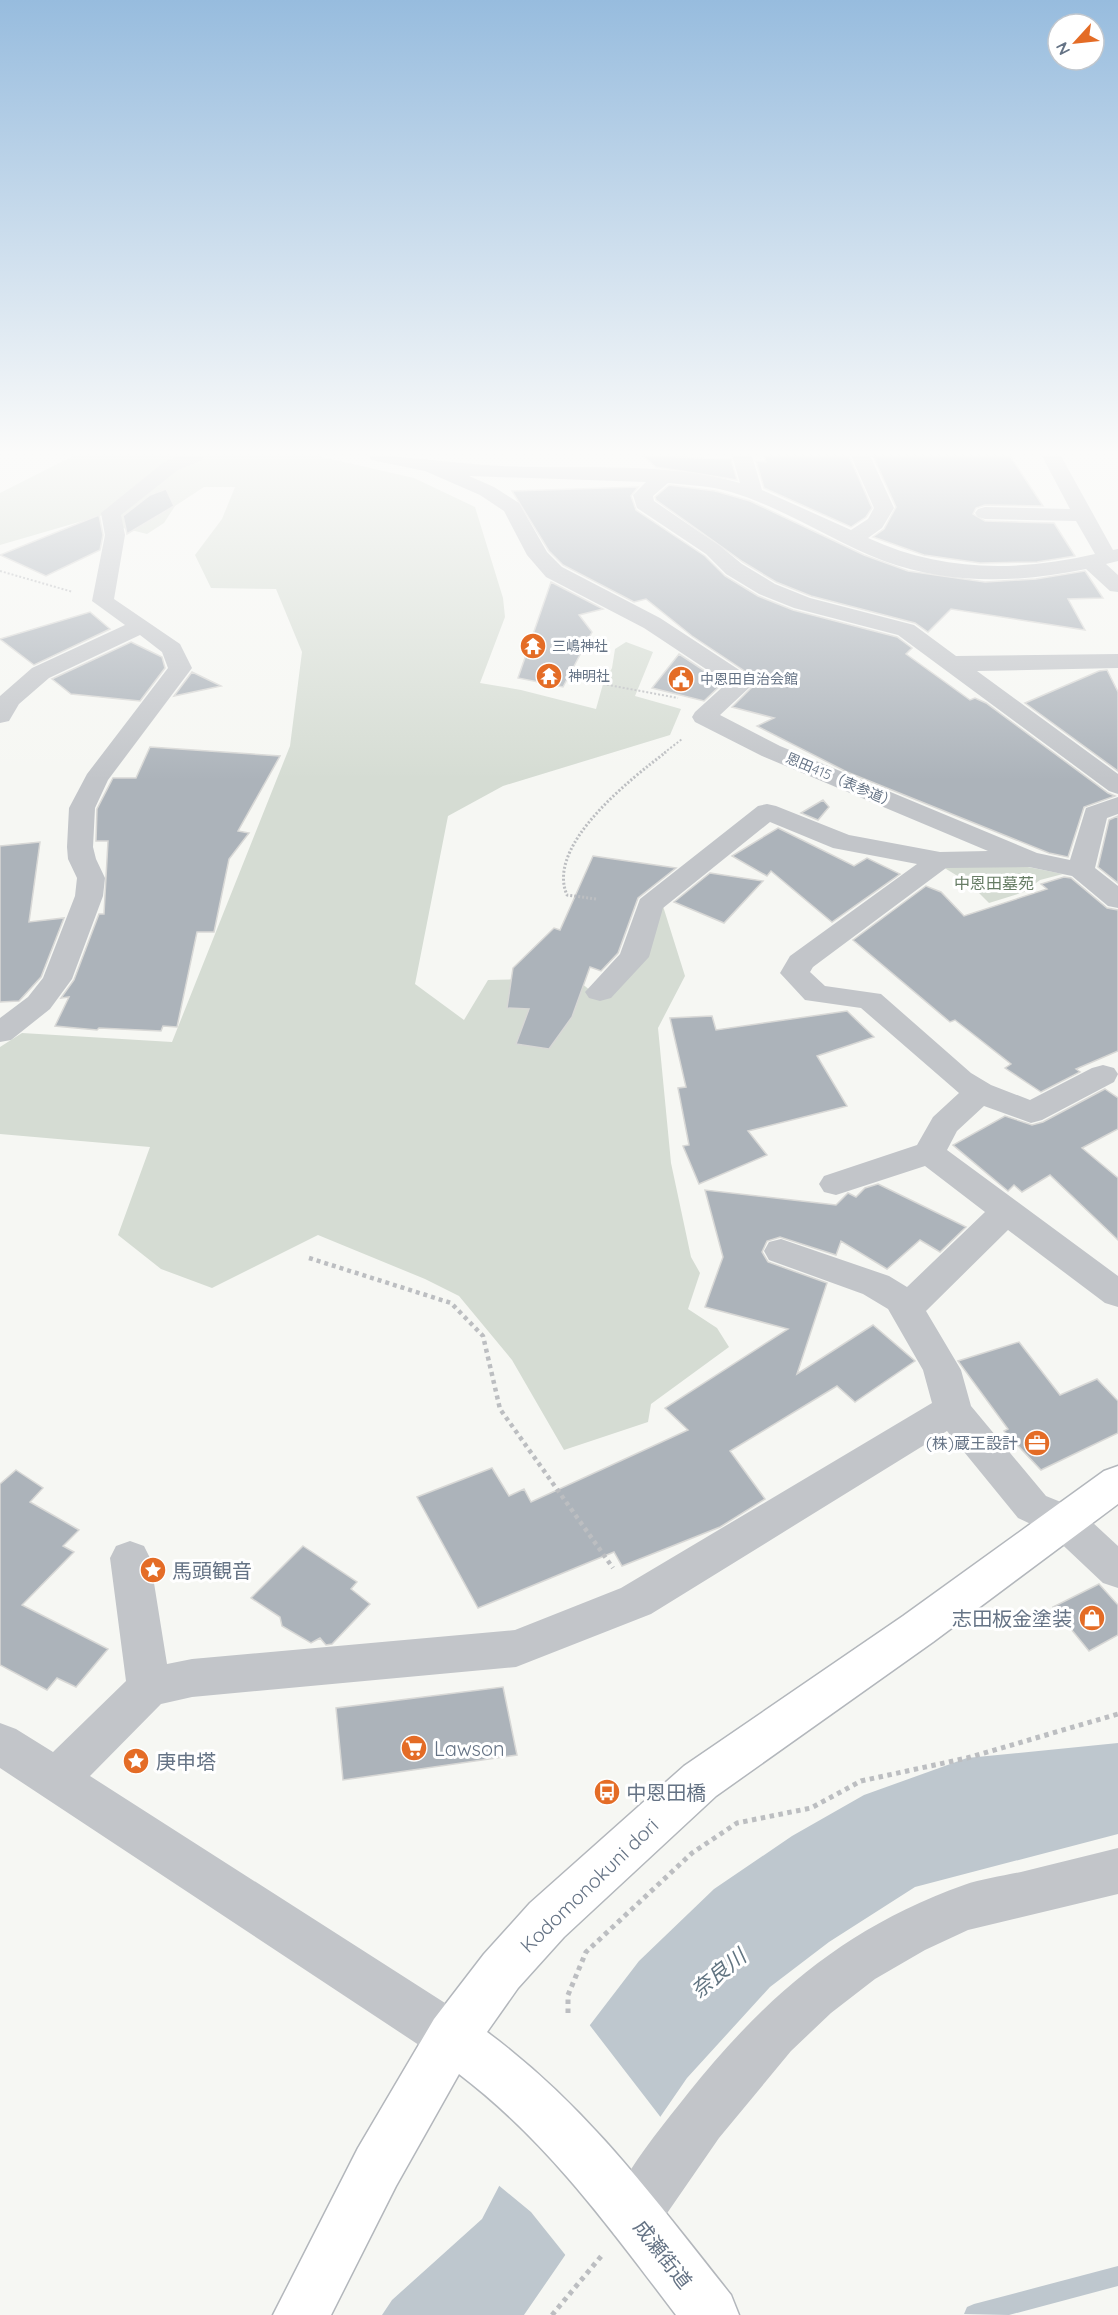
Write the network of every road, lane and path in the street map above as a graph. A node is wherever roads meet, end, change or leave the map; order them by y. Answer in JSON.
{"nodes":[{"id":1,"x":110,"y":564,"type":"edge"},
{"id":2,"x":547,"y":564,"type":"edge"},
{"id":3,"x":729,"y":564,"type":"edge"},
{"id":4,"x":917,"y":564,"type":"edge"},
{"id":5,"x":1077,"y":564,"type":"edge"},
{"id":6,"x":1108,"y":564,"type":"edge"},
{"id":7,"x":0,"y":571,"type":"edge"},
{"id":8,"x":1118,"y":586,"type":"edge"},
{"id":9,"x":103,"y":601,"type":"junction"},
{"id":10,"x":142,"y":626,"type":"junction"},
{"id":11,"x":1118,"y":661,"type":"edge"},
{"id":12,"x":945,"y":662,"type":"junction"},
{"id":13,"x":603,"y":684,"type":"dead end"},
{"id":14,"x":709,"y":712,"type":"junction"},
{"id":15,"x":0,"y":716,"type":"edge"},
{"id":16,"x":1118,"y":786,"type":"edge"},
{"id":17,"x":1118,"y":805,"type":"edge"},
{"id":18,"x":1029,"y":859,"type":"junction"},
{"id":19,"x":940,"y":860,"type":"junction"},
{"id":20,"x":1081,"y":870,"type":"junction"},
{"id":21,"x":596,"y":898,"type":"dead end"},
{"id":22,"x":1118,"y":900,"type":"edge"},
{"id":23,"x":600,"y":992,"type":"dead end"},
{"id":24,"x":0,"y":1032,"type":"edge"},
{"id":25,"x":1103,"y":1075,"type":"dead end"},
{"id":26,"x":980,"y":1092,"type":"junction"},
{"id":27,"x":929,"y":1153,"type":"junction"},
{"id":28,"x":836,"y":1184,"type":"dead end"},
{"id":29,"x":1007,"y":1211,"type":"junction"},
{"id":30,"x":781,"y":1251,"type":"dead end"},
{"id":31,"x":309,"y":1258,"type":"dead end"},
{"id":32,"x":1118,"y":1294,"type":"edge"},
{"id":33,"x":909,"y":1305,"type":"junction"},
{"id":34,"x":952,"y":1410,"type":"junction"},
{"id":35,"x":1118,"y":1482,"type":"edge"},
{"id":36,"x":1064,"y":1521,"type":"junction"},
{"id":37,"x":130,"y":1558,"type":"dead end"},
{"id":38,"x":1118,"y":1571,"type":"edge"},
{"id":39,"x":636,"y":1600,"type":"junction"},
{"id":40,"x":149,"y":1687,"type":"junction"},
{"id":41,"x":1118,"y":1714,"type":"edge"},
{"id":42,"x":0,"y":1743,"type":"edge"},
{"id":43,"x":56,"y":1780,"type":"junction"},
{"id":44,"x":1118,"y":1871,"type":"edge"},
{"id":45,"x":568,"y":2013,"type":"dead end"},
{"id":46,"x":452,"y":2037,"type":"junction"},
{"id":47,"x":625,"y":2204,"type":"junction"},
{"id":48,"x":301,"y":2315,"type":"edge"},
{"id":49,"x":552,"y":2315,"type":"edge"},
{"id":50,"x":711,"y":2315,"type":"edge"}],
"edges":[{"from":1,"to":9,"type":"street"},
{"from":2,"to":14,"type":"street"},
{"from":3,"to":12,"type":"street"},
{"from":4,"to":5,"type":"street"},
{"from":6,"to":8,"type":"street"},
{"from":7,"to":9,"type":"path"},
{"from":9,"to":10,"type":"street"},
{"from":10,"to":15,"type":"street"},
{"from":10,"to":24,"type":"street"},
{"from":11,"to":12,"type":"street"},
{"from":12,"to":16,"type":"street"},
{"from":13,"to":14,"type":"path"},
{"from":14,"to":18,"type":"street","name":"恩田415（表参道）"},
{"from":14,"to":21,"type":"path"},
{"from":17,"to":20,"type":"street"},
{"from":18,"to":19,"type":"street"},
{"from":18,"to":20,"type":"street"},
{"from":19,"to":23,"type":"street"},
{"from":19,"to":26,"type":"street"},
{"from":20,"to":22,"type":"street"},
{"from":25,"to":26,"type":"street"},
{"from":26,"to":27,"type":"street"},
{"from":27,"to":28,"type":"street"},
{"from":27,"to":29,"type":"street"},
{"from":29,"to":32,"type":"street"},
{"from":29,"to":33,"type":"street"},
{"from":30,"to":33,"type":"street"},
{"from":31,"to":39,"type":"path"},
{"from":33,"to":34,"type":"street"},
{"from":34,"to":36,"type":"street"},
{"from":34,"to":39,"type":"street"},
{"from":35,"to":36,"type":"main road","name":"Kodomonokuni dori"},
{"from":36,"to":38,"type":"street"},
{"from":36,"to":46,"type":"main road","name":"Kodomonokuni dori"},
{"from":37,"to":40,"type":"street"},
{"from":39,"to":40,"type":"street"},
{"from":40,"to":43,"type":"street"},
{"from":41,"to":45,"type":"path"},
{"from":42,"to":43,"type":"street"},
{"from":43,"to":46,"type":"street"},
{"from":44,"to":47,"type":"street"},
{"from":46,"to":47,"type":"main road"},
{"from":46,"to":48,"type":"main road","name":"Kodomonokuni dori"},
{"from":47,"to":49,"type":"path"},
{"from":47,"to":50,"type":"main road","name":"成瀬街道"}]}
